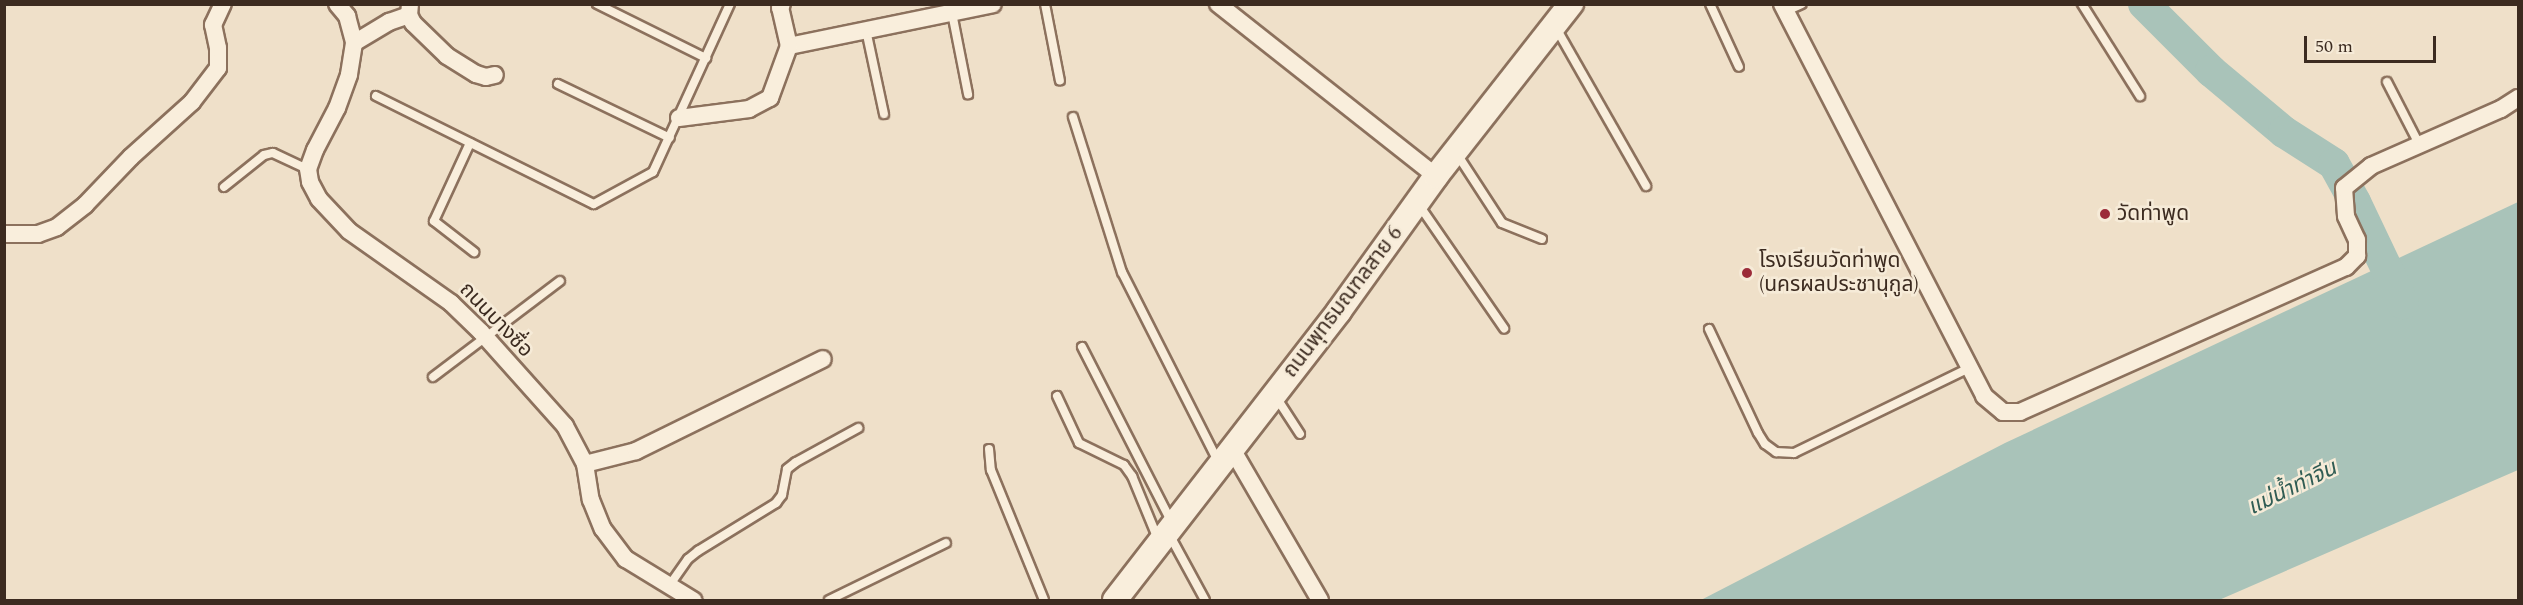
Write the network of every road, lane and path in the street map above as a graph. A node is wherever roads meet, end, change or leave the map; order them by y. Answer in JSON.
{"nodes":[{"id":1,"x":223,"y":4,"type":"edge"},
{"id":2,"x":336,"y":4,"type":"edge"},
{"id":3,"x":597,"y":4,"type":"edge"},
{"id":4,"x":730,"y":4,"type":"edge"},
{"id":5,"x":782,"y":4,"type":"edge"},
{"id":6,"x":993,"y":4,"type":"edge"},
{"id":7,"x":1045,"y":4,"type":"edge"},
{"id":8,"x":1218,"y":4,"type":"edge"},
{"id":9,"x":1571,"y":4,"type":"edge"},
{"id":10,"x":1710,"y":4,"type":"edge"},
{"id":11,"x":1802,"y":4,"type":"edge"},
{"id":12,"x":2082,"y":4,"type":"edge"},
{"id":13,"x":1784,"y":8,"type":"edge"},
{"id":14,"x":410,"y":10,"type":"edge"},
{"id":15,"x":952,"y":13,"type":"junction"},
{"id":16,"x":1554,"y":24,"type":"junction"},
{"id":17,"x":866,"y":30,"type":"junction"},
{"id":18,"x":359,"y":41,"type":"junction"},
{"id":19,"x":789,"y":46,"type":"junction"},
{"id":20,"x":706,"y":58,"type":"junction"},
{"id":21,"x":1739,"y":67,"type":"dead end"},
{"id":22,"x":495,"y":75,"type":"dead end"},
{"id":23,"x":1060,"y":81,"type":"dead end"},
{"id":24,"x":2387,"y":82,"type":"dead end"},
{"id":25,"x":558,"y":84,"type":"dead end"},
{"id":26,"x":968,"y":94,"type":"dead end"},
{"id":27,"x":376,"y":96,"type":"dead end"},
{"id":28,"x":2140,"y":96,"type":"dead end"},
{"id":29,"x":2518,"y":98,"type":"edge"},
{"id":30,"x":884,"y":114,"type":"dead end"},
{"id":31,"x":1073,"y":117,"type":"dead end"},
{"id":32,"x":679,"y":118,"type":"junction"},
{"id":33,"x":669,"y":138,"type":"junction"},
{"id":34,"x":470,"y":142,"type":"junction"},
{"id":35,"x":2419,"y":144,"type":"junction"},
{"id":36,"x":1455,"y":151,"type":"junction"},
{"id":37,"x":308,"y":169,"type":"junction"},
{"id":38,"x":1436,"y":176,"type":"junction"},
{"id":39,"x":1646,"y":186,"type":"dead end"},
{"id":40,"x":224,"y":187,"type":"dead end"},
{"id":41,"x":1417,"y":202,"type":"junction"},
{"id":42,"x":4,"y":234,"type":"edge"},
{"id":43,"x":1542,"y":239,"type":"dead end"},
{"id":44,"x":474,"y":252,"type":"dead end"},
{"id":45,"x":560,"y":281,"type":"dead end"},
{"id":46,"x":1504,"y":328,"type":"dead end"},
{"id":47,"x":1708,"y":329,"type":"dead end"},
{"id":48,"x":491,"y":334,"type":"junction"},
{"id":49,"x":1082,"y":348,"type":"dead end"},
{"id":50,"x":823,"y":359,"type":"dead end"},
{"id":51,"x":1970,"y":368,"type":"junction"},
{"id":52,"x":433,"y":377,"type":"dead end"},
{"id":53,"x":1274,"y":394,"type":"junction"},
{"id":54,"x":1057,"y":396,"type":"dead end"},
{"id":55,"x":858,"y":428,"type":"dead end"},
{"id":56,"x":1300,"y":434,"type":"dead end"},
{"id":57,"x":989,"y":449,"type":"dead end"},
{"id":58,"x":1226,"y":457,"type":"junction"},
{"id":59,"x":585,"y":465,"type":"junction"},
{"id":60,"x":1166,"y":532,"type":"junction"},
{"id":61,"x":946,"y":543,"type":"dead end"},
{"id":62,"x":669,"y":586,"type":"junction"},
{"id":63,"x":693,"y":600,"type":"edge"},
{"id":64,"x":830,"y":600,"type":"edge"},
{"id":65,"x":1044,"y":600,"type":"edge"},
{"id":66,"x":1115,"y":600,"type":"edge"},
{"id":67,"x":1205,"y":600,"type":"edge"},
{"id":68,"x":1320,"y":600,"type":"edge"}],
"edges":[{"from":1,"to":42,"type":"street"},
{"from":2,"to":18,"type":"street"},
{"from":3,"to":20,"type":"lane"},
{"from":4,"to":20,"type":"lane"},
{"from":5,"to":19,"type":"street"},
{"from":6,"to":15,"type":"street"},
{"from":7,"to":23,"type":"lane"},
{"from":8,"to":38,"type":"street"},
{"from":9,"to":16,"type":"main road","name":"ถนนพุทธมณฑลสาย 6"},
{"from":10,"to":21,"type":"lane"},
{"from":11,"to":13,"type":"lane"},
{"from":12,"to":28,"type":"lane"},
{"from":13,"to":51,"type":"street"},
{"from":14,"to":18,"type":"street"},
{"from":14,"to":22,"type":"street"},
{"from":15,"to":17,"type":"street"},
{"from":15,"to":26,"type":"lane"},
{"from":16,"to":36,"type":"main road","name":"ถนนพุทธมณฑลสาย 6"},
{"from":16,"to":39,"type":"lane"},
{"from":17,"to":19,"type":"street"},
{"from":17,"to":30,"type":"lane"},
{"from":18,"to":37,"type":"street"},
{"from":19,"to":32,"type":"street"},
{"from":20,"to":32,"type":"lane"},
{"from":24,"to":35,"type":"lane"},
{"from":25,"to":33,"type":"lane"},
{"from":27,"to":34,"type":"lane"},
{"from":29,"to":35,"type":"street"},
{"from":31,"to":58,"type":"lane"},
{"from":32,"to":33,"type":"lane"},
{"from":33,"to":34,"type":"lane"},
{"from":34,"to":44,"type":"lane"},
{"from":35,"to":51,"type":"street"},
{"from":36,"to":38,"type":"main road","name":"ถนนพุทธมณฑลสาย 6"},
{"from":36,"to":43,"type":"lane"},
{"from":37,"to":40,"type":"lane"},
{"from":37,"to":48,"type":"street","name":"ถนนบางซื่อ"},
{"from":38,"to":41,"type":"main road","name":"ถนนพุทธมณฑลสาย 6"},
{"from":41,"to":46,"type":"lane"},
{"from":41,"to":53,"type":"main road","name":"ถนนพุทธมณฑลสาย 6"},
{"from":45,"to":48,"type":"lane"},
{"from":47,"to":51,"type":"lane"},
{"from":48,"to":52,"type":"lane"},
{"from":48,"to":59,"type":"street","name":"ถนนบางซื่อ"},
{"from":49,"to":60,"type":"lane"},
{"from":50,"to":59,"type":"street"},
{"from":53,"to":56,"type":"lane"},
{"from":53,"to":58,"type":"main road","name":"ถนนพุทธมณฑลสาย 6"},
{"from":54,"to":60,"type":"lane"},
{"from":55,"to":62,"type":"lane"},
{"from":57,"to":65,"type":"lane"},
{"from":58,"to":60,"type":"main road","name":"ถนนพุทธมณฑลสาย 6"},
{"from":58,"to":68,"type":"street"},
{"from":59,"to":62,"type":"street","name":"ถนนบางซื่อ"},
{"from":60,"to":66,"type":"main road","name":"ถนนพุทธมณฑลสาย 6"},
{"from":60,"to":67,"type":"lane"},
{"from":61,"to":64,"type":"lane"},
{"from":62,"to":63,"type":"street","name":"ถนนบางซื่อ"}]}
